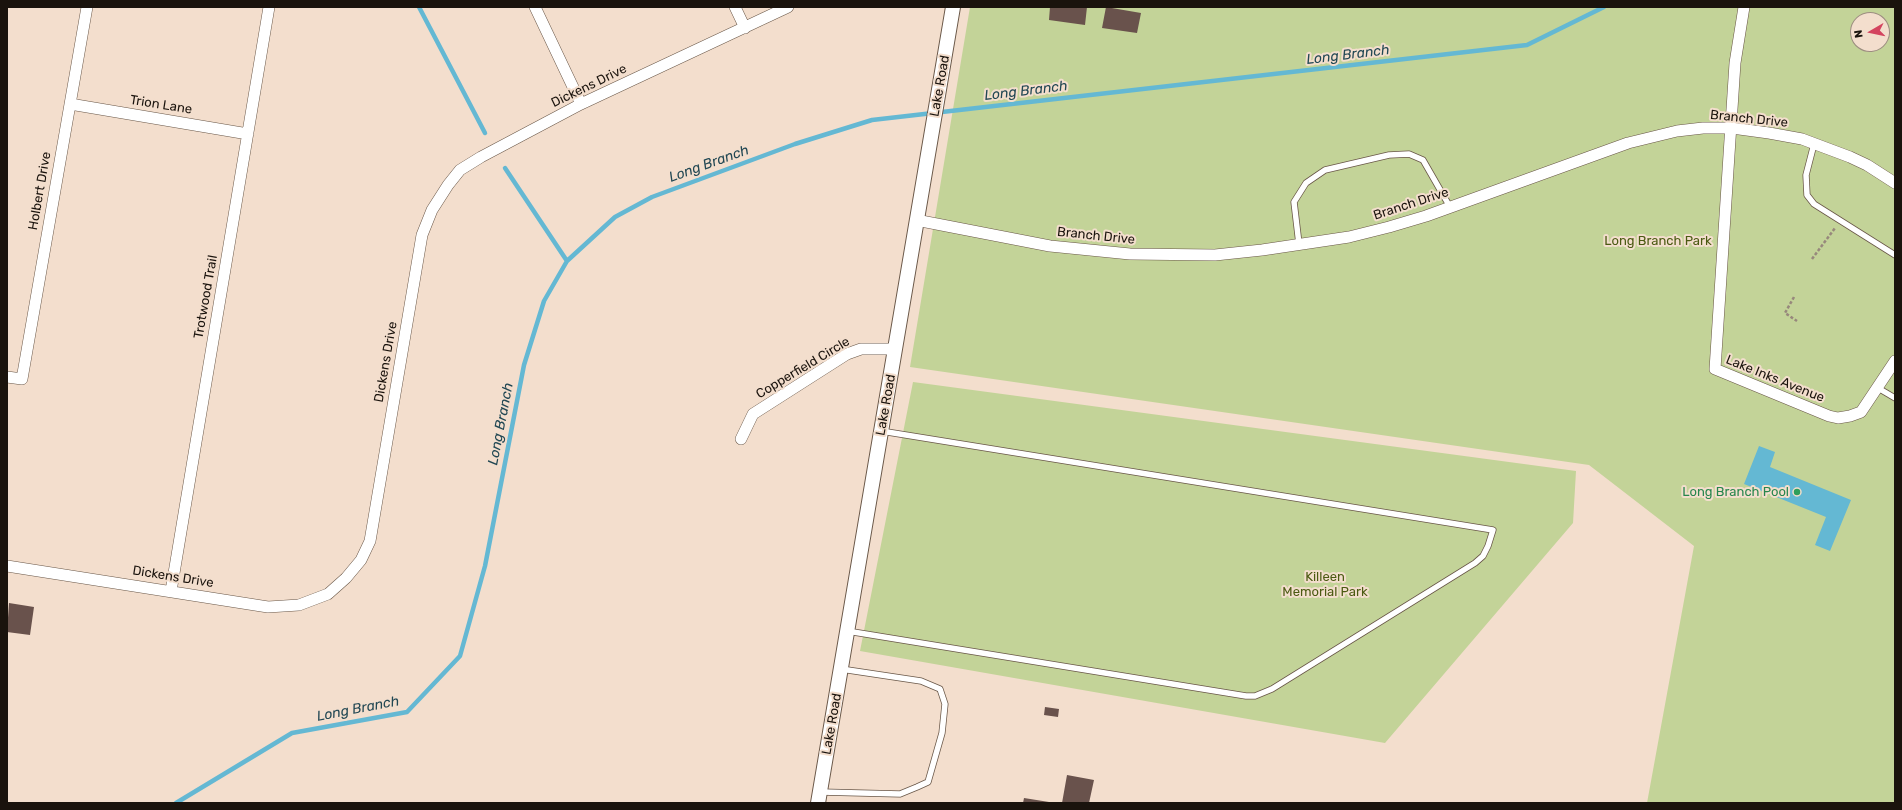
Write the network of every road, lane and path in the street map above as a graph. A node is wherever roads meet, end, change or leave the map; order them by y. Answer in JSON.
{"nodes":[{"id":1,"x":86,"y":7,"type":"edge"},
{"id":2,"x":269,"y":7,"type":"edge"},
{"id":3,"x":535,"y":7,"type":"edge"},
{"id":4,"x":735,"y":7,"type":"edge"},
{"id":5,"x":788,"y":7,"type":"edge"},
{"id":6,"x":953,"y":7,"type":"edge"},
{"id":7,"x":1744,"y":7,"type":"edge"},
{"id":8,"x":745,"y":28,"type":"junction"},
{"id":9,"x":70,"y":104,"type":"junction"},
{"id":10,"x":581,"y":104,"type":"junction"},
{"id":11,"x":1732,"y":128,"type":"junction"},
{"id":12,"x":248,"y":134,"type":"junction"},
{"id":13,"x":1814,"y":144,"type":"junction"},
{"id":14,"x":1895,"y":183,"type":"edge"},
{"id":15,"x":1450,"y":207,"type":"junction"},
{"id":16,"x":916,"y":220,"type":"junction"},
{"id":17,"x":1840,"y":221,"type":"junction"},
{"id":18,"x":1299,"y":244,"type":"junction"},
{"id":19,"x":1895,"y":255,"type":"edge"},
{"id":20,"x":1812,"y":259,"type":"dead end"},
{"id":21,"x":1794,"y":297,"type":"dead end"},
{"id":22,"x":1797,"y":321,"type":"dead end"},
{"id":23,"x":895,"y":349,"type":"junction"},
{"id":24,"x":1895,"y":361,"type":"edge"},
{"id":25,"x":7,"y":377,"type":"edge"},
{"id":26,"x":1878,"y":388,"type":"junction"},
{"id":27,"x":1895,"y":398,"type":"edge"},
{"id":28,"x":881,"y":431,"type":"junction"},
{"id":29,"x":741,"y":439,"type":"dead end"},
{"id":30,"x":7,"y":566,"type":"edge"},
{"id":31,"x":171,"y":591,"type":"junction"},
{"id":32,"x":846,"y":631,"type":"junction"},
{"id":33,"x":841,"y":669,"type":"junction"},
{"id":34,"x":819,"y":798,"type":"edge"}],
"edges":[{"from":1,"to":9,"type":"street","name":"Holbert Drive"},
{"from":2,"to":12,"type":"street","name":"Trotwood Trail"},
{"from":3,"to":10,"type":"street"},
{"from":4,"to":8,"type":"street"},
{"from":5,"to":8,"type":"street","name":"Dickens Drive"},
{"from":6,"to":16,"type":"street","name":"Lake Road"},
{"from":7,"to":11,"type":"street","name":"Lake Inks Avenue"},
{"from":8,"to":10,"type":"street","name":"Dickens Drive"},
{"from":9,"to":12,"type":"street","name":"Trion Lane"},
{"from":9,"to":25,"type":"street","name":"Holbert Drive"},
{"from":10,"to":31,"type":"street","name":"Dickens Drive"},
{"from":11,"to":13,"type":"street","name":"Branch Drive"},
{"from":11,"to":15,"type":"street","name":"Branch Drive"},
{"from":11,"to":26,"type":"street","name":"Lake Inks Avenue"},
{"from":12,"to":31,"type":"street","name":"Trotwood Trail"},
{"from":13,"to":14,"type":"street","name":"Branch Drive"},
{"from":13,"to":17,"type":"lane"},
{"from":15,"to":18,"type":"street","name":"Branch Drive"},
{"from":15,"to":18,"type":"lane"},
{"from":16,"to":18,"type":"street","name":"Branch Drive"},
{"from":16,"to":23,"type":"street","name":"Lake Road"},
{"from":17,"to":19,"type":"lane"},
{"from":17,"to":20,"type":"path"},
{"from":21,"to":22,"type":"path"},
{"from":23,"to":28,"type":"street","name":"Lake Road"},
{"from":23,"to":29,"type":"street","name":"Copperfield Circle"},
{"from":24,"to":26,"type":"street","name":"Lake Inks Avenue"},
{"from":26,"to":27,"type":"lane"},
{"from":28,"to":32,"type":"street","name":"Lake Road"},
{"from":28,"to":32,"type":"lane"},
{"from":30,"to":31,"type":"street","name":"Dickens Drive"},
{"from":32,"to":33,"type":"street","name":"Lake Road"},
{"from":33,"to":34,"type":"street","name":"Lake Road"},
{"from":33,"to":34,"type":"lane"}]}
